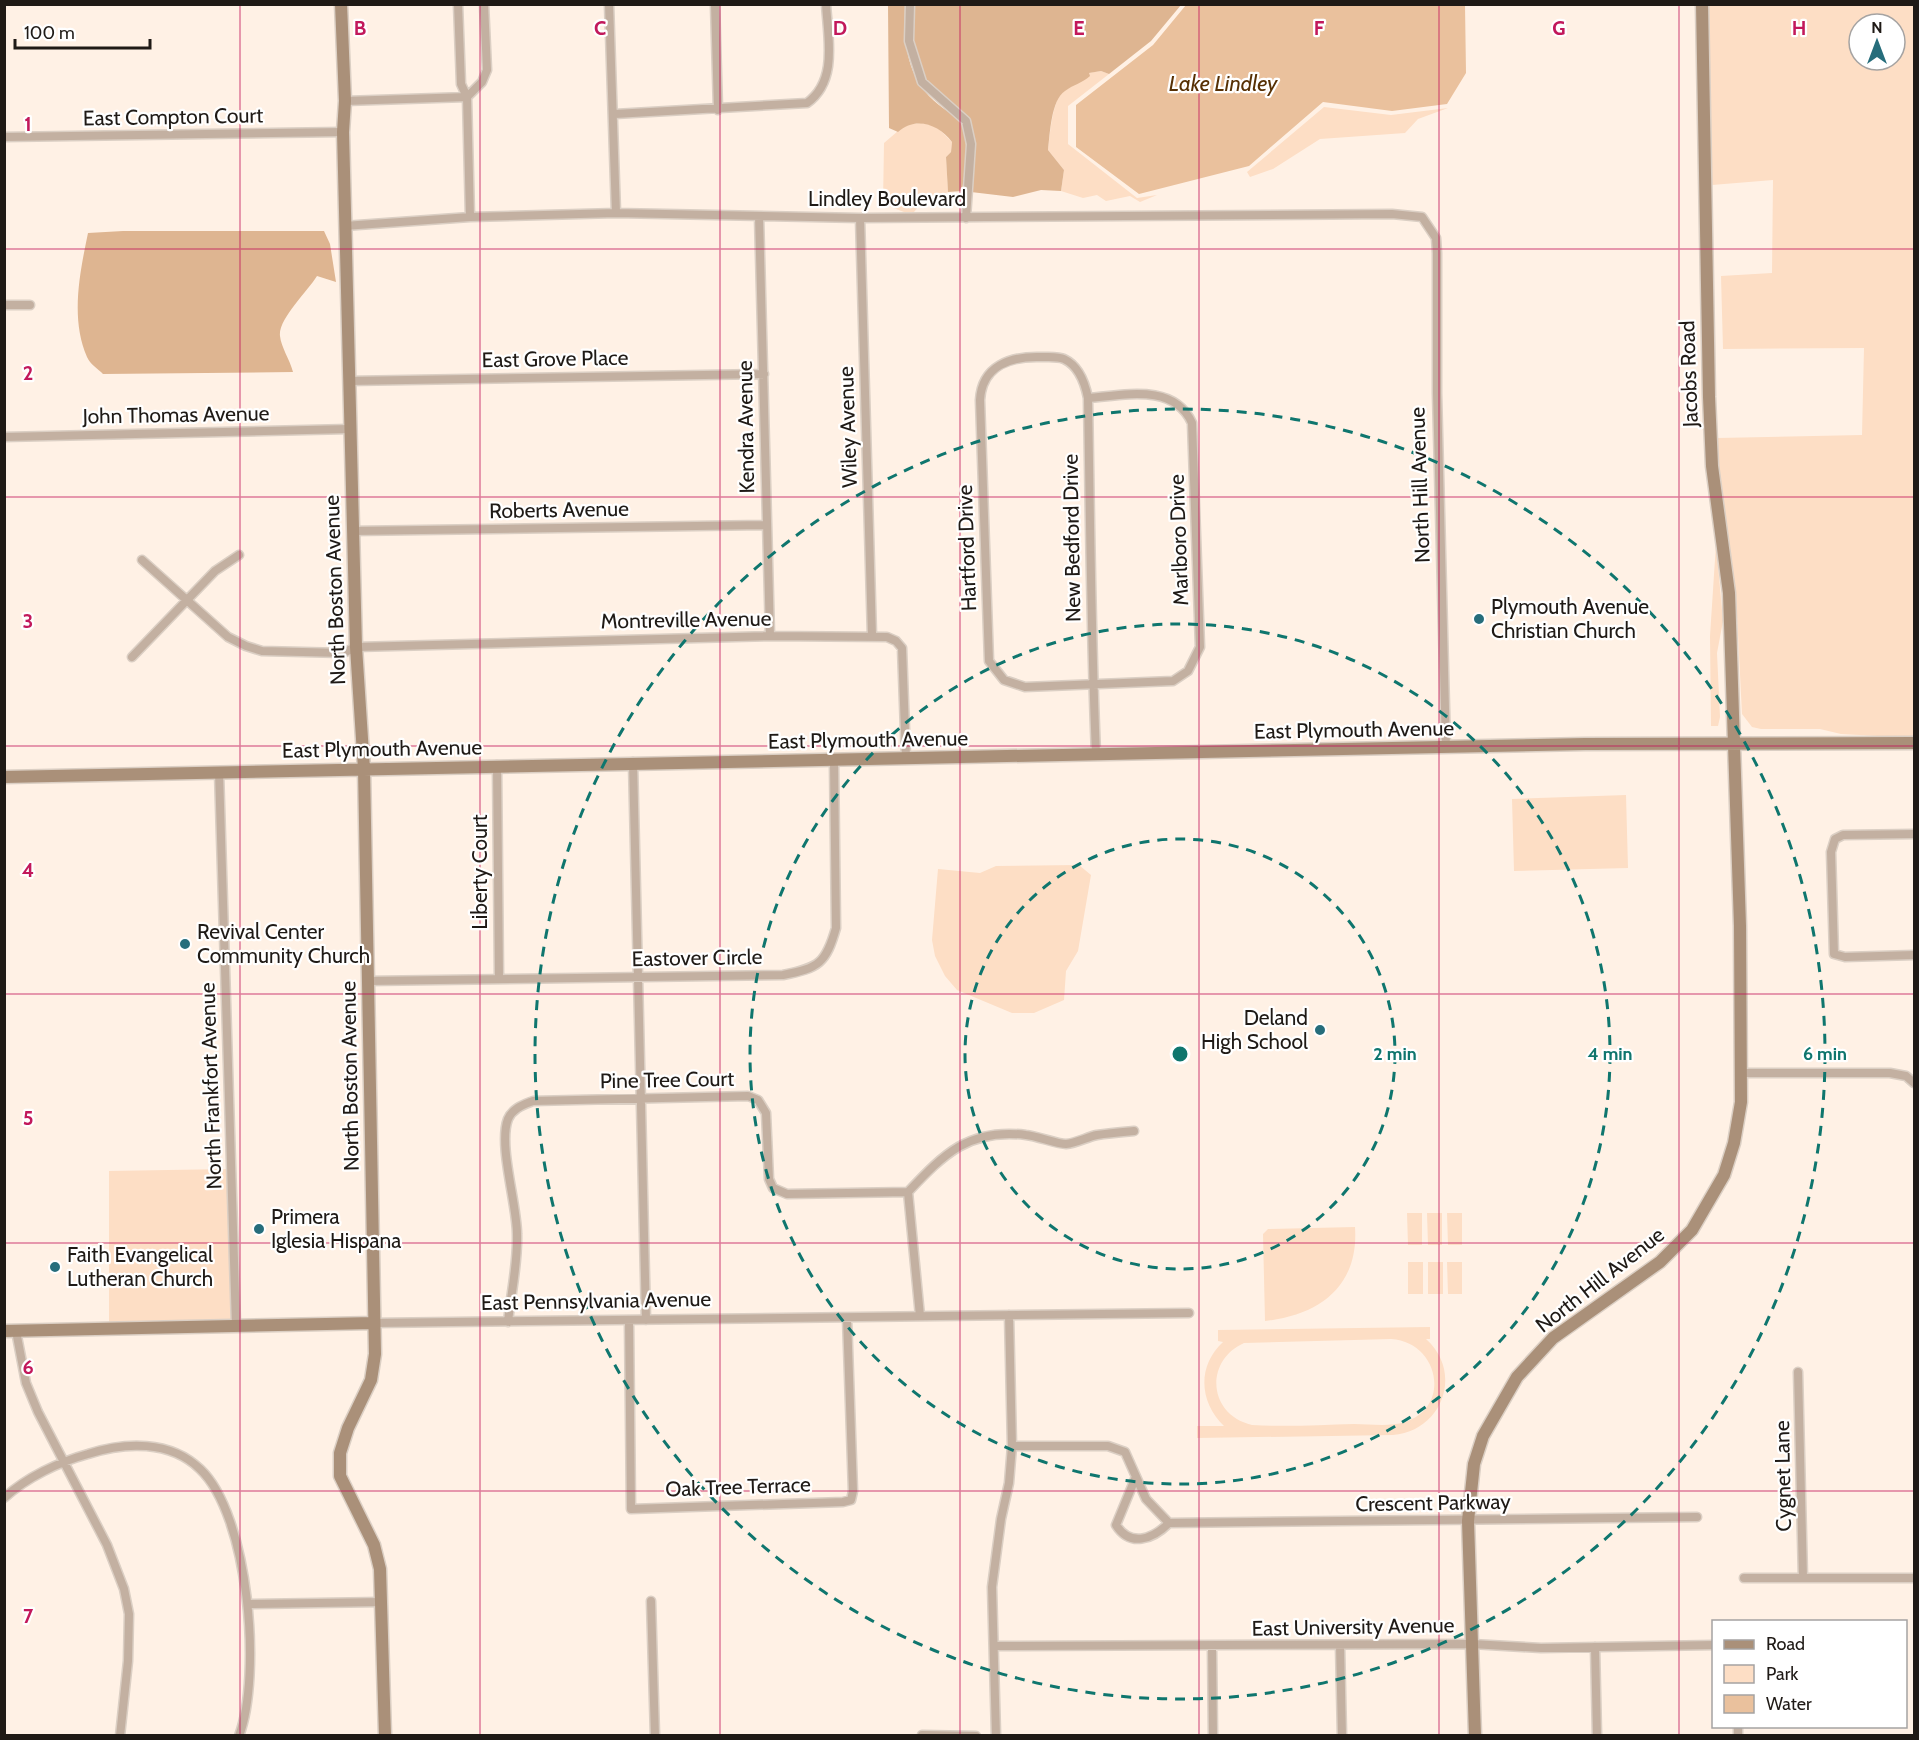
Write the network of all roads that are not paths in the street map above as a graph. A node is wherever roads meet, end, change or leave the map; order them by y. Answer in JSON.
{"nodes":[{"id":1,"x":341,"y":4,"type":"edge"},
{"id":2,"x":458,"y":4,"type":"edge"},
{"id":3,"x":484,"y":4,"type":"edge"},
{"id":4,"x":609,"y":4,"type":"edge"},
{"id":5,"x":714,"y":4,"type":"edge"},
{"id":6,"x":826,"y":4,"type":"edge"},
{"id":7,"x":910,"y":4,"type":"edge"},
{"id":8,"x":1701,"y":4,"type":"edge"},
{"id":9,"x":467,"y":97,"type":"junction"},
{"id":10,"x":345,"y":101,"type":"junction"},
{"id":11,"x":718,"y":110,"type":"junction"},
{"id":12,"x":615,"y":114,"type":"junction"},
{"id":13,"x":342,"y":132,"type":"junction"},
{"id":14,"x":4,"y":137,"type":"edge"},
{"id":15,"x":616,"y":213,"type":"junction"},
{"id":16,"x":759,"y":216,"type":"junction"},
{"id":17,"x":470,"y":217,"type":"junction"},
{"id":18,"x":860,"y":218,"type":"junction"},
{"id":19,"x":966,"y":218,"type":"junction"},
{"id":20,"x":1428,"y":224,"type":"joint"},
{"id":21,"x":344,"y":226,"type":"junction"},
{"id":22,"x":30,"y":304,"type":"dead end"},
{"id":23,"x":4,"y":305,"type":"edge"},
{"id":24,"x":1036,"y":357,"type":"joint"},
{"id":25,"x":764,"y":374,"type":"junction"},
{"id":26,"x":348,"y":381,"type":"junction"},
{"id":27,"x":1088,"y":398,"type":"junction"},
{"id":28,"x":349,"y":429,"type":"junction"},
{"id":29,"x":4,"y":437,"type":"edge"},
{"id":30,"x":766,"y":525,"type":"junction"},
{"id":31,"x":352,"y":531,"type":"junction"},
{"id":32,"x":239,"y":555,"type":"dead end"},
{"id":33,"x":142,"y":560,"type":"dead end"},
{"id":34,"x":187,"y":600,"type":"junction"},
{"id":35,"x":770,"y":636,"type":"junction"},
{"id":36,"x":872,"y":636,"type":"junction"},
{"id":37,"x":356,"y":647,"type":"junction"},
{"id":38,"x":132,"y":657,"type":"dead end"},
{"id":39,"x":1093,"y":685,"type":"junction"},
{"id":40,"x":1733,"y":742,"type":"junction"},
{"id":41,"x":1914,"y":743,"type":"edge"},
{"id":42,"x":1446,"y":748,"type":"junction"},
{"id":43,"x":1096,"y":754,"type":"junction"},
{"id":44,"x":906,"y":758,"type":"junction"},
{"id":45,"x":834,"y":761,"type":"junction"},
{"id":46,"x":633,"y":762,"type":"junction"},
{"id":47,"x":497,"y":765,"type":"junction"},
{"id":48,"x":364,"y":769,"type":"junction"},
{"id":49,"x":219,"y":772,"type":"junction"},
{"id":50,"x":4,"y":777,"type":"edge"},
{"id":51,"x":1914,"y":834,"type":"edge"},
{"id":52,"x":1914,"y":955,"type":"edge"},
{"id":53,"x":636,"y":977,"type":"junction"},
{"id":54,"x":499,"y":979,"type":"junction"},
{"id":55,"x":367,"y":981,"type":"junction"},
{"id":56,"x":1743,"y":1072,"type":"junction"},
{"id":57,"x":1914,"y":1083,"type":"edge"},
{"id":58,"x":640,"y":1099,"type":"junction"},
{"id":59,"x":1134,"y":1131,"type":"dead end"},
{"id":60,"x":908,"y":1192,"type":"junction"},
{"id":61,"x":1189,"y":1313,"type":"dead end"},
{"id":62,"x":1009,"y":1315,"type":"junction"},
{"id":63,"x":920,"y":1316,"type":"junction"},
{"id":64,"x":847,"y":1318,"type":"junction"},
{"id":65,"x":629,"y":1320,"type":"junction"},
{"id":66,"x":646,"y":1320,"type":"junction"},
{"id":67,"x":508,"y":1322,"type":"junction"},
{"id":68,"x":374,"y":1323,"type":"junction"},
{"id":69,"x":236,"y":1326,"type":"junction"},
{"id":70,"x":10,"y":1331,"type":"edge"},
{"id":71,"x":1798,"y":1372,"type":"dead end"},
{"id":72,"x":1012,"y":1446,"type":"junction"},
{"id":73,"x":62,"y":1461,"type":"junction"},
{"id":74,"x":1135,"y":1479,"type":"junction"},
{"id":75,"x":4,"y":1498,"type":"edge"},
{"id":76,"x":1697,"y":1517,"type":"dead end"},
{"id":77,"x":1468,"y":1521,"type":"junction"},
{"id":78,"x":1169,"y":1523,"type":"junction"},
{"id":79,"x":1744,"y":1578,"type":"dead end"},
{"id":80,"x":1803,"y":1578,"type":"junction"},
{"id":81,"x":1914,"y":1578,"type":"edge"},
{"id":82,"x":651,"y":1601,"type":"dead end"},
{"id":83,"x":381,"y":1602,"type":"junction"},
{"id":84,"x":248,"y":1604,"type":"junction"},
{"id":85,"x":1472,"y":1644,"type":"junction"},
{"id":86,"x":1340,"y":1645,"type":"junction"},
{"id":87,"x":1712,"y":1645,"type":"edge"},
{"id":88,"x":993,"y":1646,"type":"junction"},
{"id":89,"x":1212,"y":1646,"type":"junction"},
{"id":90,"x":1595,"y":1647,"type":"junction"},
{"id":91,"x":922,"y":1735,"type":"edge"},
{"id":92,"x":120,"y":1736,"type":"edge"},
{"id":93,"x":239,"y":1736,"type":"edge"},
{"id":94,"x":385,"y":1736,"type":"edge"},
{"id":95,"x":655,"y":1736,"type":"edge"},
{"id":96,"x":976,"y":1736,"type":"edge"},
{"id":97,"x":996,"y":1736,"type":"edge"},
{"id":98,"x":1213,"y":1736,"type":"edge"},
{"id":99,"x":1342,"y":1736,"type":"edge"},
{"id":100,"x":1474,"y":1736,"type":"edge"},
{"id":101,"x":1597,"y":1736,"type":"edge"}],
"edges":[{"from":1,"to":10,"type":"street","name":"North Boston Avenue"},
{"from":2,"to":9,"type":"street"},
{"from":3,"to":9,"type":"street"},
{"from":4,"to":12,"type":"street"},
{"from":5,"to":11,"type":"street"},
{"from":6,"to":11,"type":"street"},
{"from":7,"to":19,"type":"street"},
{"from":8,"to":40,"type":"street","name":"Jacobs Road"},
{"from":9,"to":10,"type":"street"},
{"from":9,"to":17,"type":"street"},
{"from":10,"to":13,"type":"street","name":"North Boston Avenue"},
{"from":11,"to":12,"type":"street"},
{"from":12,"to":15,"type":"street"},
{"from":13,"to":14,"type":"street","name":"East Compton Court"},
{"from":13,"to":21,"type":"street","name":"North Boston Avenue"},
{"from":15,"to":16,"type":"street","name":"Lindley Boulevard"},
{"from":15,"to":17,"type":"street","name":"Lindley Boulevard"},
{"from":16,"to":18,"type":"street","name":"Lindley Boulevard"},
{"from":16,"to":25,"type":"street","name":"Kendra Avenue"},
{"from":17,"to":21,"type":"street","name":"Lindley Boulevard"},
{"from":18,"to":19,"type":"street","name":"Lindley Boulevard"},
{"from":18,"to":36,"type":"street","name":"Wiley Avenue"},
{"from":19,"to":20,"type":"street","name":"Lindley Boulevard"},
{"from":20,"to":42,"type":"street","name":"North Hill Avenue"},
{"from":21,"to":26,"type":"street","name":"North Boston Avenue"},
{"from":22,"to":23,"type":"street"},
{"from":24,"to":27,"type":"street","name":"New Bedford Drive"},
{"from":24,"to":39,"type":"street","name":"Hartford Drive"},
{"from":25,"to":26,"type":"street","name":"East Grove Place"},
{"from":25,"to":30,"type":"street","name":"Kendra Avenue"},
{"from":26,"to":28,"type":"street","name":"North Boston Avenue"},
{"from":27,"to":39,"type":"street","name":"New Bedford Drive"},
{"from":27,"to":39,"type":"street","name":"Marlboro Drive"},
{"from":28,"to":29,"type":"street","name":"John Thomas Avenue"},
{"from":28,"to":31,"type":"street","name":"North Boston Avenue"},
{"from":30,"to":31,"type":"street","name":"Roberts Avenue"},
{"from":30,"to":35,"type":"street","name":"Kendra Avenue"},
{"from":31,"to":37,"type":"street","name":"North Boston Avenue"},
{"from":32,"to":34,"type":"street"},
{"from":33,"to":34,"type":"street","name":"Montreville Avenue"},
{"from":34,"to":37,"type":"street","name":"Montreville Avenue"},
{"from":34,"to":38,"type":"street"},
{"from":35,"to":36,"type":"street","name":"Montreville Avenue"},
{"from":35,"to":37,"type":"street","name":"Montreville Avenue"},
{"from":36,"to":44,"type":"street","name":"Montreville Avenue"},
{"from":37,"to":48,"type":"street","name":"North Boston Avenue"},
{"from":39,"to":43,"type":"street","name":"New Bedford Drive"},
{"from":40,"to":41,"type":"street","name":"East Plymouth Avenue"},
{"from":40,"to":42,"type":"street","name":"East Plymouth Avenue"},
{"from":40,"to":56,"type":"street","name":"North Hill Avenue"},
{"from":42,"to":43,"type":"street","name":"East Plymouth Avenue"},
{"from":43,"to":44,"type":"street","name":"East Plymouth Avenue"},
{"from":44,"to":45,"type":"street","name":"East Plymouth Avenue"},
{"from":45,"to":46,"type":"street","name":"East Plymouth Avenue"},
{"from":45,"to":53,"type":"street","name":"Eastover Circle"},
{"from":46,"to":47,"type":"street","name":"East Plymouth Avenue"},
{"from":46,"to":53,"type":"street"},
{"from":47,"to":48,"type":"street","name":"East Plymouth Avenue"},
{"from":47,"to":54,"type":"street","name":"Liberty Court"},
{"from":48,"to":49,"type":"street","name":"East Plymouth Avenue"},
{"from":48,"to":55,"type":"street","name":"North Boston Avenue"},
{"from":49,"to":50,"type":"street","name":"East Plymouth Avenue"},
{"from":49,"to":69,"type":"street","name":"North Frankfort Avenue"},
{"from":51,"to":52,"type":"street"},
{"from":53,"to":54,"type":"street","name":"Eastover Circle"},
{"from":53,"to":58,"type":"street"},
{"from":54,"to":55,"type":"street","name":"Eastover Circle"},
{"from":55,"to":68,"type":"street","name":"North Boston Avenue"},
{"from":56,"to":57,"type":"street"},
{"from":56,"to":77,"type":"street","name":"North Hill Avenue"},
{"from":58,"to":60,"type":"street","name":"Pine Tree Court"},
{"from":58,"to":66,"type":"street"},
{"from":58,"to":67,"type":"street","name":"Pine Tree Court"},
{"from":59,"to":60,"type":"street"},
{"from":60,"to":63,"type":"street"},
{"from":61,"to":62,"type":"street","name":"East Pennsylvania Avenue"},
{"from":62,"to":63,"type":"street","name":"East Pennsylvania Avenue"},
{"from":62,"to":72,"type":"street"},
{"from":63,"to":64,"type":"street","name":"East Pennsylvania Avenue"},
{"from":64,"to":65,"type":"street","name":"Oak Tree Terrace"},
{"from":64,"to":66,"type":"street","name":"East Pennsylvania Avenue"},
{"from":65,"to":66,"type":"street","name":"East Pennsylvania Avenue"},
{"from":65,"to":67,"type":"street","name":"East Pennsylvania Avenue"},
{"from":67,"to":68,"type":"street","name":"East Pennsylvania Avenue"},
{"from":68,"to":69,"type":"street","name":"East Pennsylvania Avenue"},
{"from":68,"to":83,"type":"street","name":"North Boston Avenue"},
{"from":69,"to":70,"type":"street","name":"East Pennsylvania Avenue"},
{"from":70,"to":73,"type":"street"},
{"from":71,"to":80,"type":"street","name":"Cygnet Lane"},
{"from":72,"to":74,"type":"street"},
{"from":72,"to":88,"type":"street"},
{"from":73,"to":75,"type":"street"},
{"from":73,"to":84,"type":"street"},
{"from":73,"to":92,"type":"street"},
{"from":74,"to":78,"type":"street"},
{"from":74,"to":78,"type":"street"},
{"from":76,"to":77,"type":"street","name":"Crescent Parkway"},
{"from":77,"to":78,"type":"street","name":"Crescent Parkway"},
{"from":77,"to":85,"type":"street","name":"North Hill Avenue"},
{"from":79,"to":80,"type":"street"},
{"from":80,"to":81,"type":"street"},
{"from":82,"to":95,"type":"street"},
{"from":83,"to":84,"type":"street"},
{"from":83,"to":94,"type":"street","name":"North Boston Avenue"},
{"from":84,"to":93,"type":"street"},
{"from":85,"to":86,"type":"street","name":"East University Avenue"},
{"from":85,"to":90,"type":"street","name":"East University Avenue"},
{"from":85,"to":100,"type":"street","name":"North Hill Avenue"},
{"from":86,"to":89,"type":"street","name":"East University Avenue"},
{"from":86,"to":99,"type":"street"},
{"from":87,"to":90,"type":"street","name":"East University Avenue"},
{"from":88,"to":89,"type":"street","name":"East University Avenue"},
{"from":88,"to":97,"type":"street"},
{"from":89,"to":98,"type":"street"},
{"from":90,"to":101,"type":"street"},
{"from":91,"to":96,"type":"street"}]}
